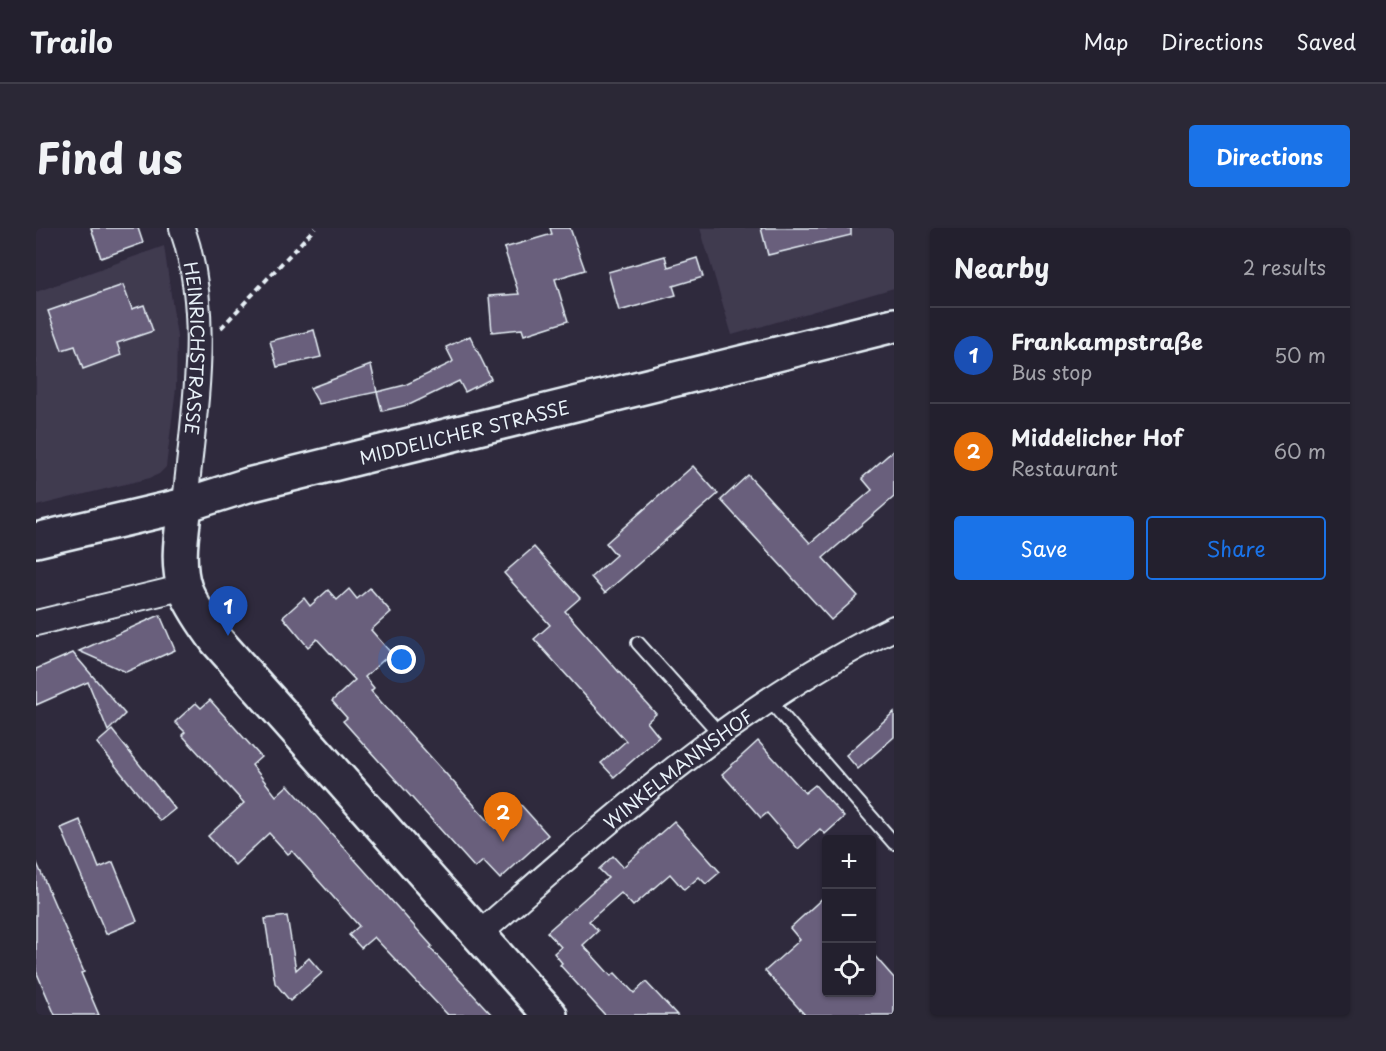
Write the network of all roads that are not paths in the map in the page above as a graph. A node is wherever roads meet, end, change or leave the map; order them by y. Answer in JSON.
{"nodes":[{"id":1,"x":182,"y":228,"type":"edge"},
{"id":2,"x":894,"y":325,"type":"edge"},
{"id":3,"x":184,"y":505,"type":"junction"},
{"id":4,"x":36,"y":540,"type":"edge"},
{"id":5,"x":184,"y":587,"type":"junction"},
{"id":6,"x":36,"y":623,"type":"edge"},
{"id":7,"x":894,"y":628,"type":"edge"},
{"id":8,"x":638,"y":643,"type":"dead end"},
{"id":9,"x":768,"y":699,"type":"junction"},
{"id":10,"x":720,"y":734,"type":"junction"},
{"id":11,"x":894,"y":843,"type":"edge"},
{"id":12,"x":478,"y":935,"type":"junction"},
{"id":13,"x":550,"y":1015,"type":"edge"}],
"edges":[{"from":1,"to":3,"type":"street","name":"HEINRICHSTRASSE"},
{"from":2,"to":3,"type":"street","name":"MIDDELICHER STRASSE"},
{"from":3,"to":4,"type":"street","name":"MIDDELICHER STRASSE"},
{"from":3,"to":5,"type":"street"},
{"from":5,"to":6,"type":"street"},
{"from":5,"to":12,"type":"street"},
{"from":7,"to":9,"type":"street","name":"WINKELMANNSHOF"},
{"from":8,"to":10,"type":"lane"},
{"from":9,"to":10,"type":"street","name":"WINKELMANNSHOF"},
{"from":9,"to":11,"type":"lane"},
{"from":10,"to":12,"type":"street","name":"WINKELMANNSHOF"},
{"from":12,"to":13,"type":"street"}]}
